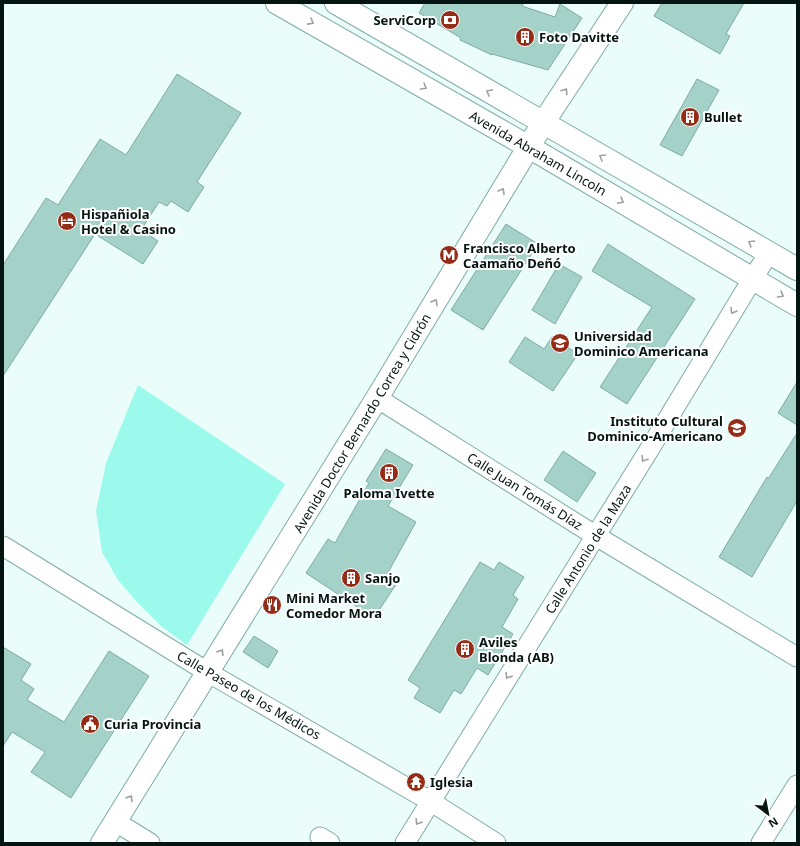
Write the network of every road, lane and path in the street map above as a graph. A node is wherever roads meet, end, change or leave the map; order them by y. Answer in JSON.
{"nodes":[{"id":1,"x":277,"y":3,"type":"edge"},
{"id":2,"x":336,"y":3,"type":"edge"},
{"id":3,"x":622,"y":3,"type":"edge"},
{"id":4,"x":543,"y":123,"type":"junction"},
{"id":5,"x":529,"y":147,"type":"junction"},
{"id":6,"x":769,"y":253,"type":"junction"},
{"id":7,"x":797,"y":269,"type":"edge"},
{"id":8,"x":753,"y":278,"type":"junction"},
{"id":9,"x":797,"y":305,"type":"edge"},
{"id":10,"x":377,"y":398,"type":"junction"},
{"id":11,"x":596,"y":536,"type":"junction"},
{"id":12,"x":3,"y":546,"type":"edge"},
{"id":13,"x":797,"y":657,"type":"edge"},
{"id":14,"x":208,"y":673,"type":"junction"},
{"id":15,"x":797,"y":785,"type":"edge"},
{"id":16,"x":430,"y":801,"type":"junction"},
{"id":17,"x":116,"y":822,"type":"junction"},
{"id":18,"x":102,"y":843,"type":"edge"},
{"id":19,"x":150,"y":843,"type":"edge"},
{"id":20,"x":404,"y":843,"type":"edge"},
{"id":21,"x":496,"y":843,"type":"edge"},
{"id":22,"x":761,"y":843,"type":"edge"}],
"edges":[{"from":1,"to":5,"type":"main road","name":"Avenida Abraham Lincoln","one_way":true},
{"from":4,"to":2,"type":"main road","one_way":true},
{"from":4,"to":3,"type":"main road","name":"Avenida Doctor Bernardo Correa y Cidrón","one_way":true},
{"from":4,"to":5,"type":"main road","name":"Avenida Doctor Bernardo Correa y Cidrón"},
{"from":6,"to":4,"type":"main road","one_way":true},
{"from":5,"to":8,"type":"main road","name":"Avenida Abraham Lincoln","one_way":true},
{"from":10,"to":5,"type":"main road","name":"Avenida Doctor Bernardo Correa y Cidrón","one_way":true},
{"from":6,"to":7,"type":"main road"},
{"from":6,"to":8,"type":"street","name":"Calle Antonio de la Maza"},
{"from":8,"to":9,"type":"main road","name":"Avenida Abraham Lincoln","one_way":true},
{"from":8,"to":11,"type":"street","name":"Calle Antonio de la Maza","one_way":true},
{"from":10,"to":11,"type":"street","name":"Calle Juan Tomás Díaz"},
{"from":14,"to":10,"type":"main road","name":"Avenida Doctor Bernardo Correa y Cidrón","one_way":true},
{"from":11,"to":13,"type":"street","name":"Calle Juan Tomás Díaz"},
{"from":11,"to":16,"type":"street","name":"Calle Antonio de la Maza","one_way":true},
{"from":12,"to":14,"type":"street","name":"Calle Paseo de los Médicos"},
{"from":14,"to":16,"type":"street","name":"Calle Paseo de los Médicos"},
{"from":17,"to":14,"type":"main road","name":"Avenida Doctor Bernardo Correa y Cidrón","one_way":true},
{"from":15,"to":22,"type":"street"},
{"from":16,"to":20,"type":"street","name":"Calle Antonio de la Maza","one_way":true},
{"from":16,"to":21,"type":"street","name":"Calle Paseo de los Médicos"},
{"from":17,"to":18,"type":"main road","name":"Avenida Doctor Bernardo Correa y Cidrón"},
{"from":17,"to":19,"type":"street"}]}
